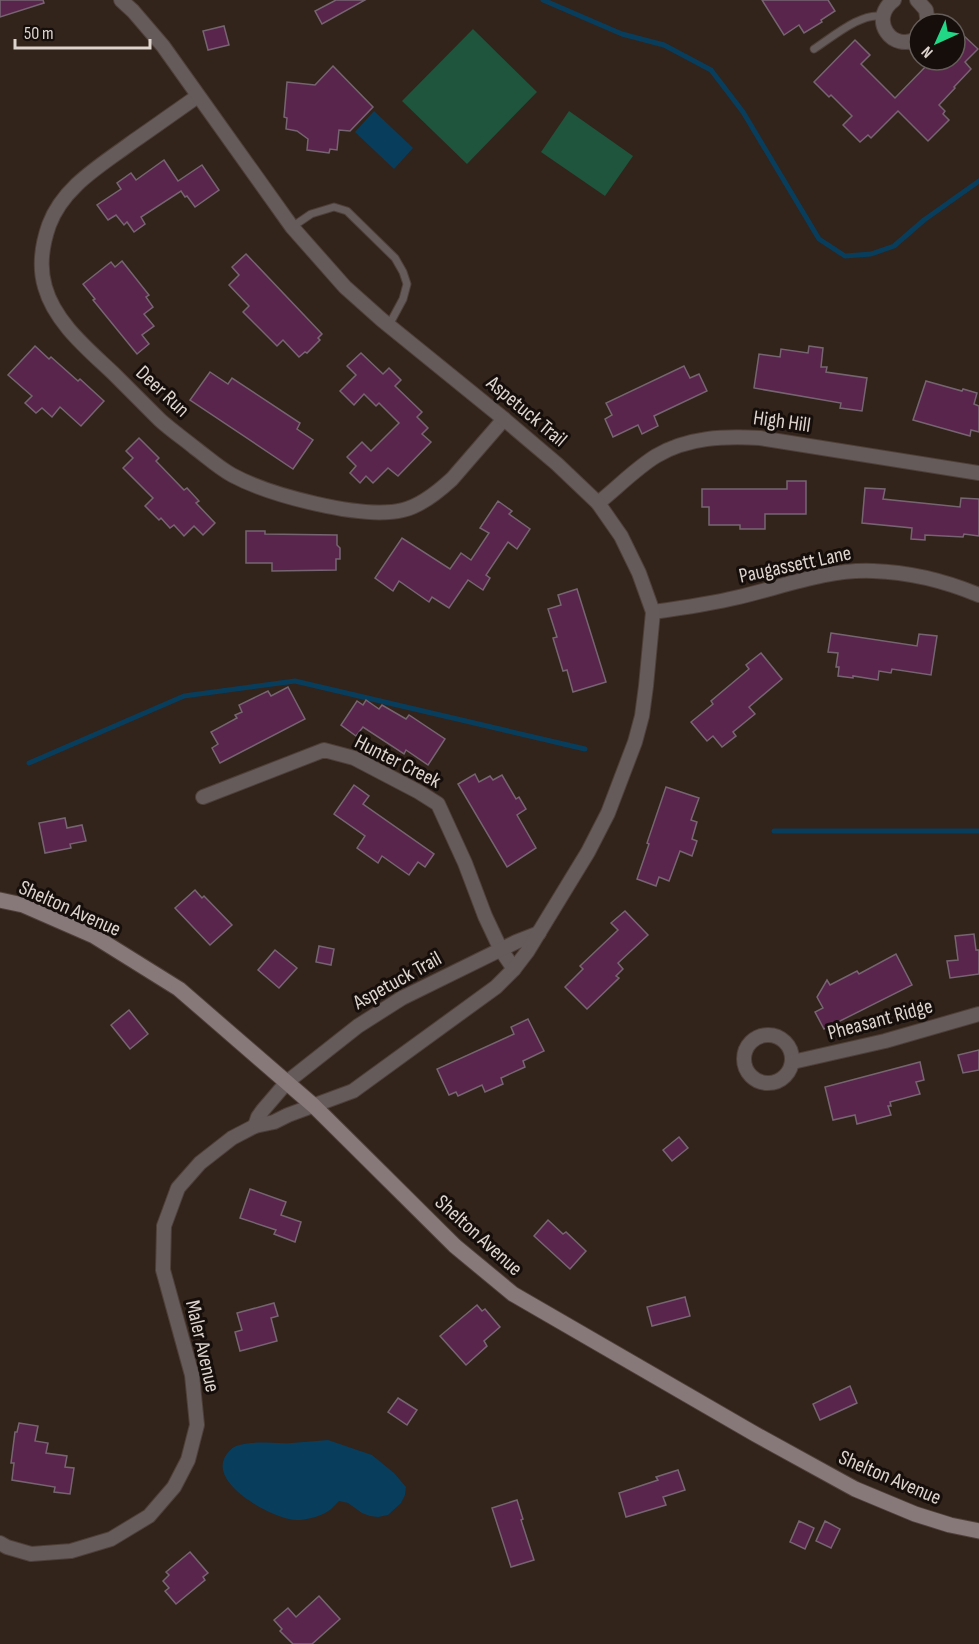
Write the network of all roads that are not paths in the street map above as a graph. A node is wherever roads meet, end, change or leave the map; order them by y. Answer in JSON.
{"nodes":[{"id":1,"x":121,"y":0,"type":"edge"},
{"id":2,"x":894,"y":0,"type":"edge"},
{"id":3,"x":917,"y":0,"type":"edge"},
{"id":4,"x":926,"y":12,"type":"edge"},
{"id":5,"x":883,"y":17,"type":"junction"},
{"id":6,"x":907,"y":42,"type":"edge"},
{"id":7,"x":814,"y":49,"type":"dead end"},
{"id":8,"x":198,"y":96,"type":"junction"},
{"id":9,"x":292,"y":227,"type":"junction"},
{"id":10,"x":389,"y":325,"type":"junction"},
{"id":11,"x":504,"y":419,"type":"junction"},
{"id":12,"x":979,"y":474,"type":"edge"},
{"id":13,"x":598,"y":503,"type":"junction"},
{"id":14,"x":979,"y":595,"type":"edge"},
{"id":15,"x":653,"y":612,"type":"junction"},
{"id":16,"x":203,"y":797,"type":"dead end"},
{"id":17,"x":0,"y":900,"type":"edge"},
{"id":18,"x":538,"y":933,"type":"junction"},
{"id":19,"x":501,"y":950,"type":"junction"},
{"id":20,"x":514,"y":969,"type":"junction"},
{"id":21,"x":979,"y":1014,"type":"edge"},
{"id":22,"x":792,"y":1061,"type":"dead end"},
{"id":23,"x":287,"y":1082,"type":"junction"},
{"id":24,"x":314,"y":1106,"type":"junction"},
{"id":25,"x":255,"y":1126,"type":"junction"},
{"id":26,"x":979,"y":1531,"type":"edge"},
{"id":27,"x":0,"y":1543,"type":"edge"}],
"edges":[{"from":1,"to":8,"type":"street","name":"Aspetuck Trail"},
{"from":2,"to":5,"type":"street"},
{"from":3,"to":4,"type":"street"},
{"from":5,"to":6,"type":"street"},
{"from":5,"to":7,"type":"lane"},
{"from":8,"to":9,"type":"street","name":"Aspetuck Trail"},
{"from":8,"to":11,"type":"street","name":"Deer Run"},
{"from":9,"to":10,"type":"street","name":"Aspetuck Trail"},
{"from":9,"to":10,"type":"lane"},
{"from":10,"to":11,"type":"street","name":"Aspetuck Trail"},
{"from":11,"to":13,"type":"street","name":"Aspetuck Trail"},
{"from":12,"to":13,"type":"street","name":"High Hill"},
{"from":13,"to":15,"type":"street","name":"Aspetuck Trail"},
{"from":14,"to":15,"type":"street","name":"Paugassett Lane"},
{"from":15,"to":18,"type":"street","name":"Aspetuck Trail"},
{"from":16,"to":19,"type":"street","name":"Hunter Creek"},
{"from":17,"to":23,"type":"main road","name":"Shelton Avenue"},
{"from":18,"to":19,"type":"street","name":"Aspetuck Trail"},
{"from":18,"to":20,"type":"street","name":"Aspetuck Trail"},
{"from":19,"to":20,"type":"street","name":"Hunter Creek"},
{"from":19,"to":23,"type":"street","name":"Aspetuck Trail"},
{"from":20,"to":24,"type":"street","name":"Aspetuck Trail"},
{"from":21,"to":22,"type":"street","name":"Pheasant Ridge"},
{"from":23,"to":24,"type":"main road","name":"Shelton Avenue"},
{"from":23,"to":25,"type":"street","name":"Maler Avenue"},
{"from":24,"to":25,"type":"street","name":"Maler Avenue"},
{"from":24,"to":26,"type":"main road","name":"Shelton Avenue"},
{"from":25,"to":27,"type":"street","name":"Maler Avenue"}]}
